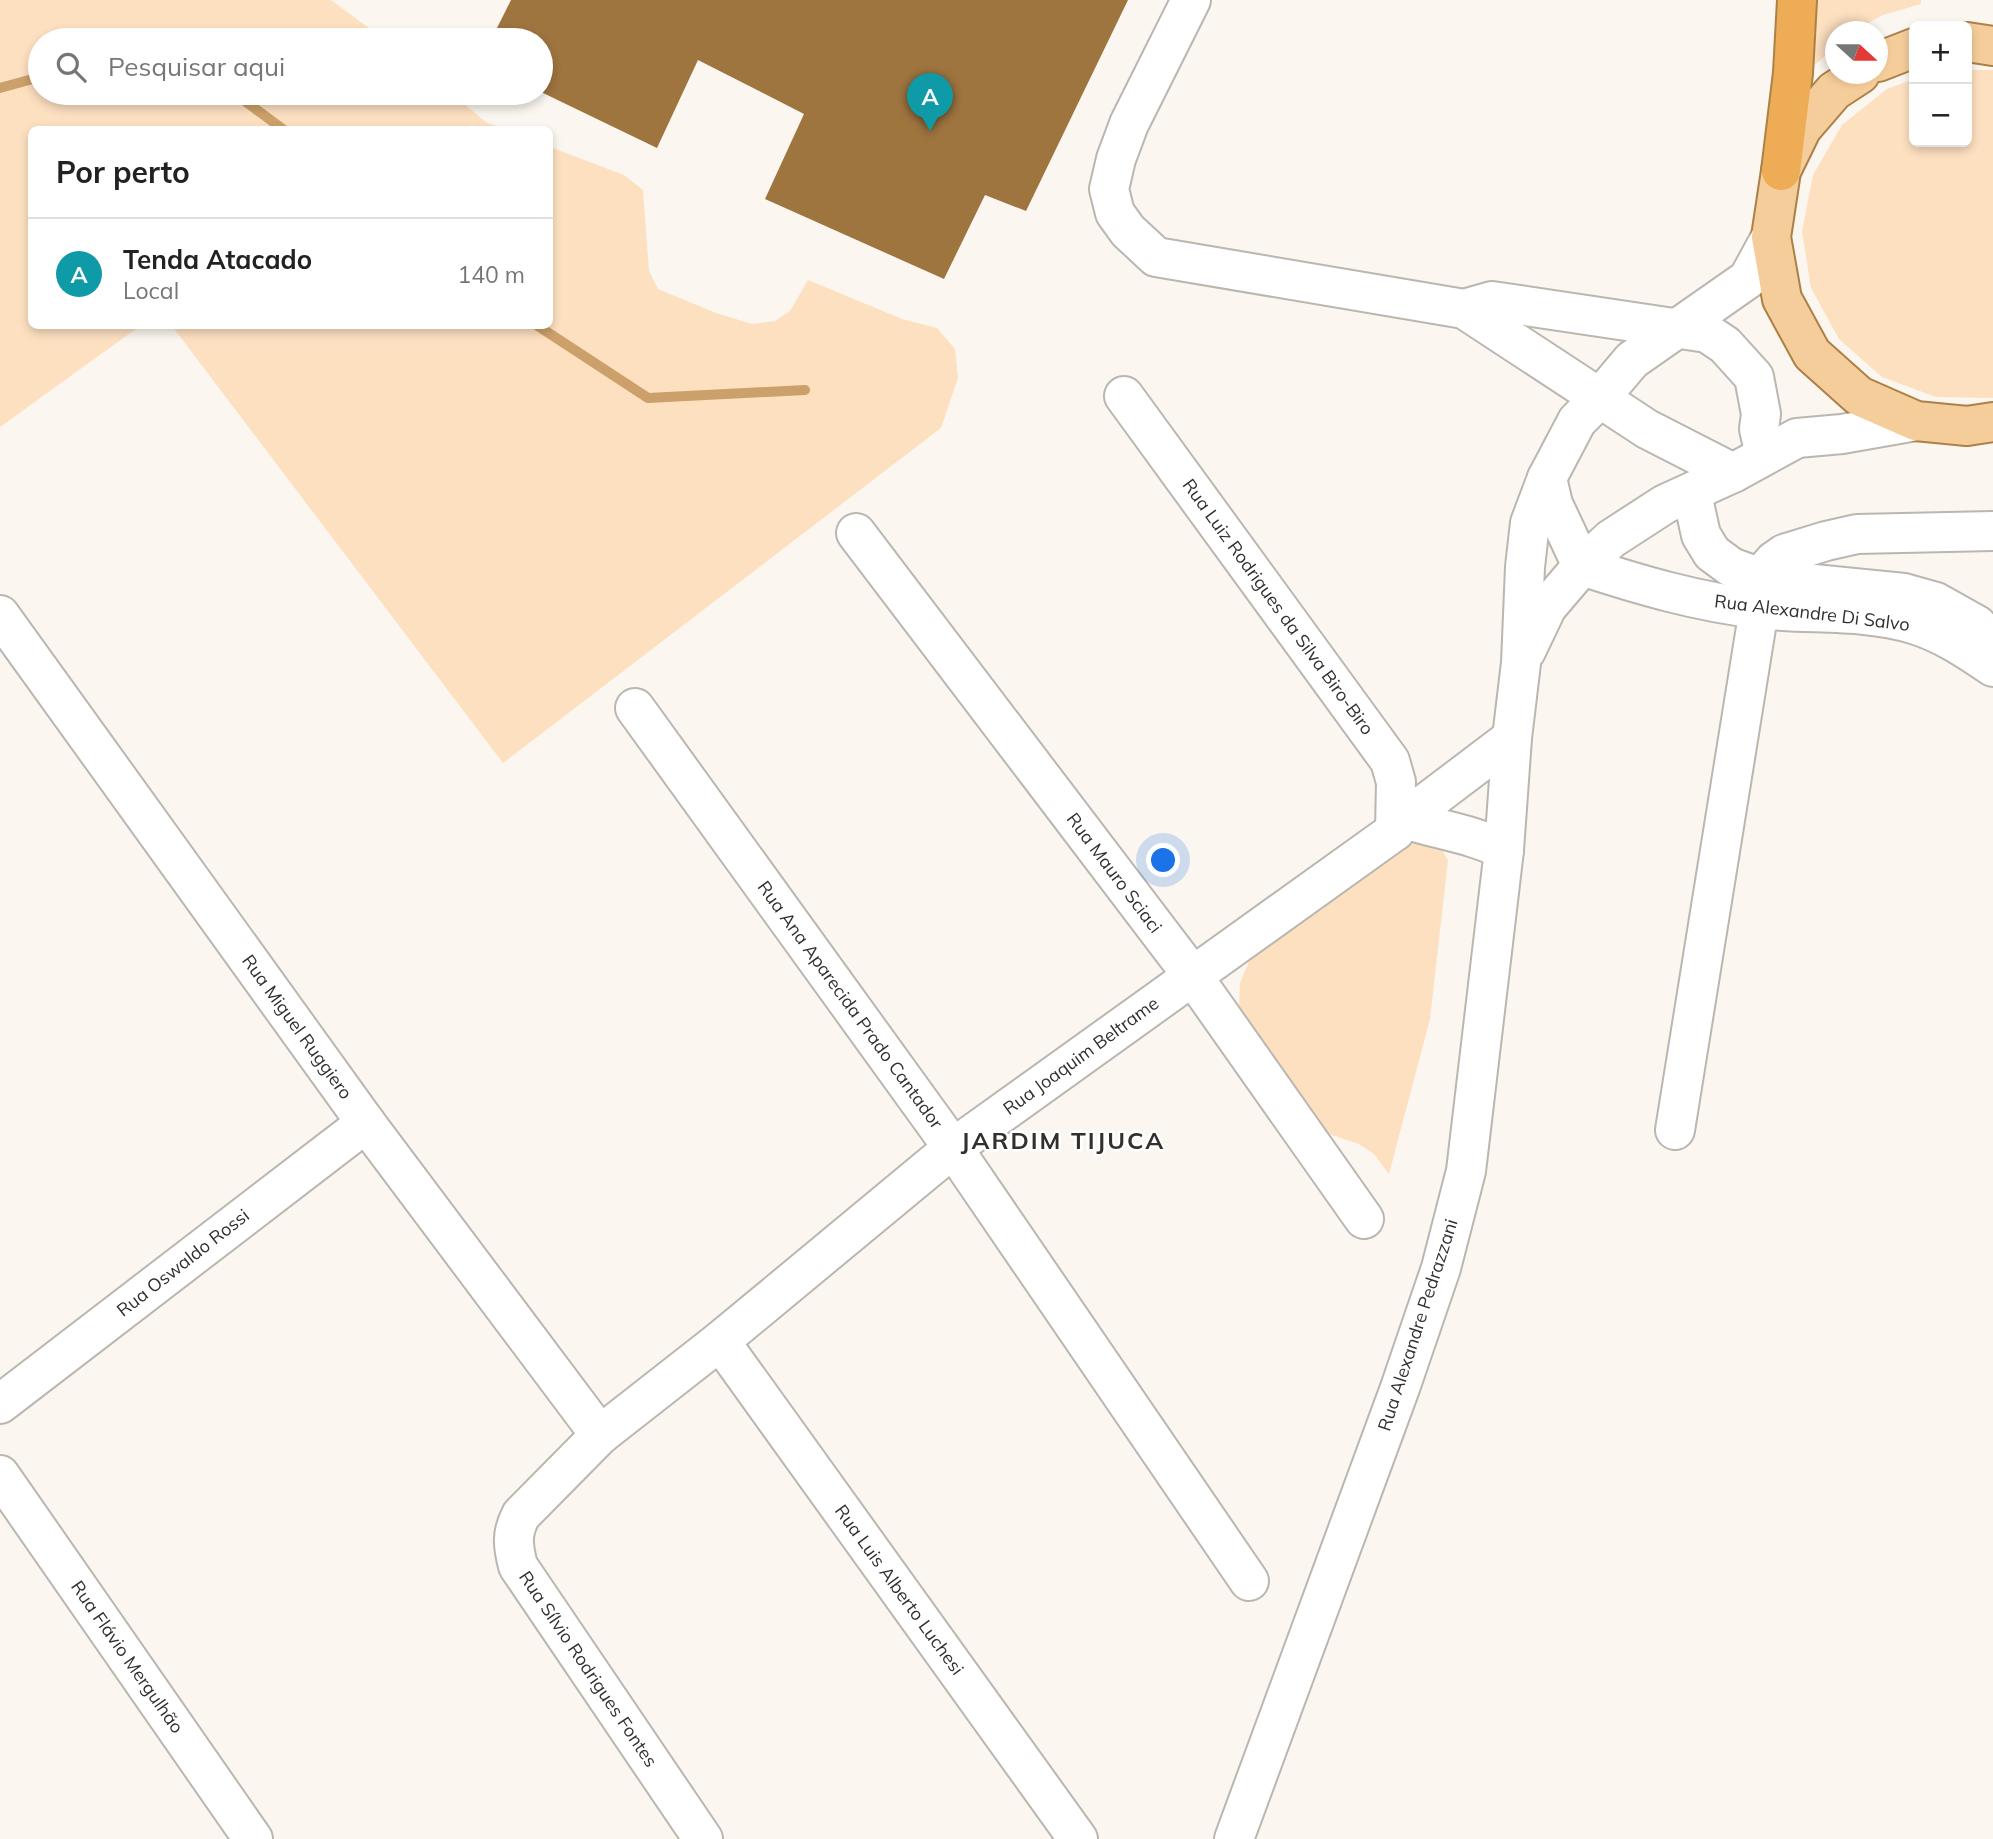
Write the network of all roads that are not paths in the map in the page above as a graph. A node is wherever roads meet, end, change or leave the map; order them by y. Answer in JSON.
{"nodes":[{"id":1,"x":1191,"y":0,"type":"edge"},
{"id":2,"x":1797,"y":0,"type":"edge"},
{"id":3,"x":1993,"y":39,"type":"edge"},
{"id":4,"x":1972,"y":41,"type":"edge"},
{"id":5,"x":1972,"y":42,"type":"edge"},
{"id":6,"x":1993,"y":46,"type":"edge"},
{"id":7,"x":1909,"y":50,"type":"edge"},
{"id":8,"x":1888,"y":58,"type":"edge"},
{"id":9,"x":1845,"y":84,"type":"edge"},
{"id":10,"x":1781,"y":171,"type":"junction"},
{"id":11,"x":1771,"y":237,"type":"junction"},
{"id":12,"x":1464,"y":309,"type":"junction"},
{"id":13,"x":1677,"y":327,"type":"junction"},
{"id":14,"x":1124,"y":396,"type":"dead end"},
{"id":15,"x":1599,"y":399,"type":"junction"},
{"id":16,"x":1916,"y":421,"type":"junction"},
{"id":17,"x":1993,"y":422,"type":"edge"},
{"id":18,"x":1749,"y":464,"type":"junction"},
{"id":19,"x":1547,"y":478,"type":"junction"},
{"id":20,"x":1692,"y":494,"type":"junction"},
{"id":21,"x":1993,"y":531,"type":"edge"},
{"id":22,"x":856,"y":533,"type":"dead end"},
{"id":23,"x":1582,"y":566,"type":"junction"},
{"id":24,"x":1761,"y":594,"type":"junction"},
{"id":25,"x":0,"y":615,"type":"edge"},
{"id":26,"x":1993,"y":645,"type":"edge"},
{"id":27,"x":1521,"y":663,"type":"junction"},
{"id":28,"x":1993,"y":667,"type":"edge"},
{"id":29,"x":635,"y":708,"type":"dead end"},
{"id":30,"x":1512,"y":738,"type":"junction"},
{"id":31,"x":1400,"y":825,"type":"junction"},
{"id":32,"x":1504,"y":850,"type":"junction"},
{"id":33,"x":1192,"y":975,"type":"junction"},
{"id":34,"x":366,"y":1123,"type":"junction"},
{"id":35,"x":1675,"y":1130,"type":"dead end"},
{"id":36,"x":953,"y":1148,"type":"junction"},
{"id":37,"x":1364,"y":1219,"type":"dead end"},
{"id":38,"x":720,"y":1341,"type":"junction"},
{"id":39,"x":0,"y":1404,"type":"edge"},
{"id":40,"x":600,"y":1435,"type":"junction"},
{"id":41,"x":0,"y":1475,"type":"edge"},
{"id":42,"x":1249,"y":1581,"type":"dead end"},
{"id":43,"x":253,"y":1839,"type":"edge"},
{"id":44,"x":703,"y":1839,"type":"edge"},
{"id":45,"x":1078,"y":1839,"type":"edge"},
{"id":46,"x":1234,"y":1839,"type":"edge"}],
"edges":[{"from":1,"to":12,"type":"street"},
{"from":2,"to":10,"type":"highway"},
{"from":3,"to":4,"type":"main road"},
{"from":5,"to":6,"type":"main road"},
{"from":7,"to":8,"type":"main road"},
{"from":9,"to":10,"type":"main road"},
{"from":10,"to":11,"type":"main road"},
{"from":11,"to":13,"type":"street","name":"Rua Alexandre Pedrazzani"},
{"from":11,"to":16,"type":"main road"},
{"from":12,"to":13,"type":"street"},
{"from":12,"to":15,"type":"street"},
{"from":13,"to":15,"type":"street","name":"Rua Alexandre Pedrazzani"},
{"from":13,"to":18,"type":"street"},
{"from":14,"to":31,"type":"street","name":"Rua Luiz Rodrigues da Silva Biro-Biro"},
{"from":15,"to":18,"type":"street"},
{"from":15,"to":19,"type":"street","name":"Rua Alexandre Pedrazzani"},
{"from":16,"to":17,"type":"main road"},
{"from":16,"to":18,"type":"street","name":"Rua Alexandre Pedrazzani"},
{"from":18,"to":20,"type":"street","name":"Rua Alexandre Pedrazzani"},
{"from":19,"to":23,"type":"street"},
{"from":19,"to":27,"type":"street","name":"Rua Alexandre Pedrazzani"},
{"from":20,"to":23,"type":"street","name":"Rua Alexandre Pedrazzani"},
{"from":20,"to":24,"type":"street","name":"Rua Alexandre Di Salvo"},
{"from":21,"to":24,"type":"street"},
{"from":22,"to":33,"type":"street","name":"Rua Mauro Sciaci"},
{"from":23,"to":24,"type":"street","name":"Rua Alexandre Di Salvo"},
{"from":23,"to":27,"type":"street","name":"Rua Alexandre Pedrazzani"},
{"from":24,"to":26,"type":"street","name":"Rua Alexandre Di Salvo"},
{"from":24,"to":28,"type":"street","name":"Rua Alexandre Di Salvo"},
{"from":24,"to":35,"type":"street"},
{"from":25,"to":34,"type":"street","name":"Rua Miguel Ruggiero"},
{"from":27,"to":30,"type":"street","name":"Rua Alexandre Pedrazzani"},
{"from":29,"to":36,"type":"street","name":"Rua Ana Aparecida Prado Cantador"},
{"from":30,"to":31,"type":"street","name":"Rua Joaquim Beltrame"},
{"from":30,"to":32,"type":"street","name":"Rua Alexandre Pedrazzani"},
{"from":31,"to":32,"type":"street"},
{"from":31,"to":33,"type":"street","name":"Rua Joaquim Beltrame"},
{"from":32,"to":46,"type":"street","name":"Rua Alexandre Pedrazzani"},
{"from":33,"to":36,"type":"street","name":"Rua Joaquim Beltrame"},
{"from":33,"to":37,"type":"street","name":"Rua Mauro Sciaci"},
{"from":34,"to":39,"type":"street","name":"Rua Oswaldo Rossi"},
{"from":34,"to":40,"type":"street","name":"Rua Miguel Ruggiero"},
{"from":36,"to":38,"type":"street","name":"Rua Joaquim Beltrame"},
{"from":36,"to":42,"type":"street","name":"Rua Ana Aparecida Prado Cantador"},
{"from":38,"to":40,"type":"street","name":"Rua Joaquim Beltrame"},
{"from":38,"to":45,"type":"street","name":"Rua Luis Alberto Luchesi"},
{"from":40,"to":44,"type":"street","name":"Rua Sílvio Rodrigues Fontes"},
{"from":41,"to":43,"type":"street","name":"Rua Flávio Mergulhão"}]}
